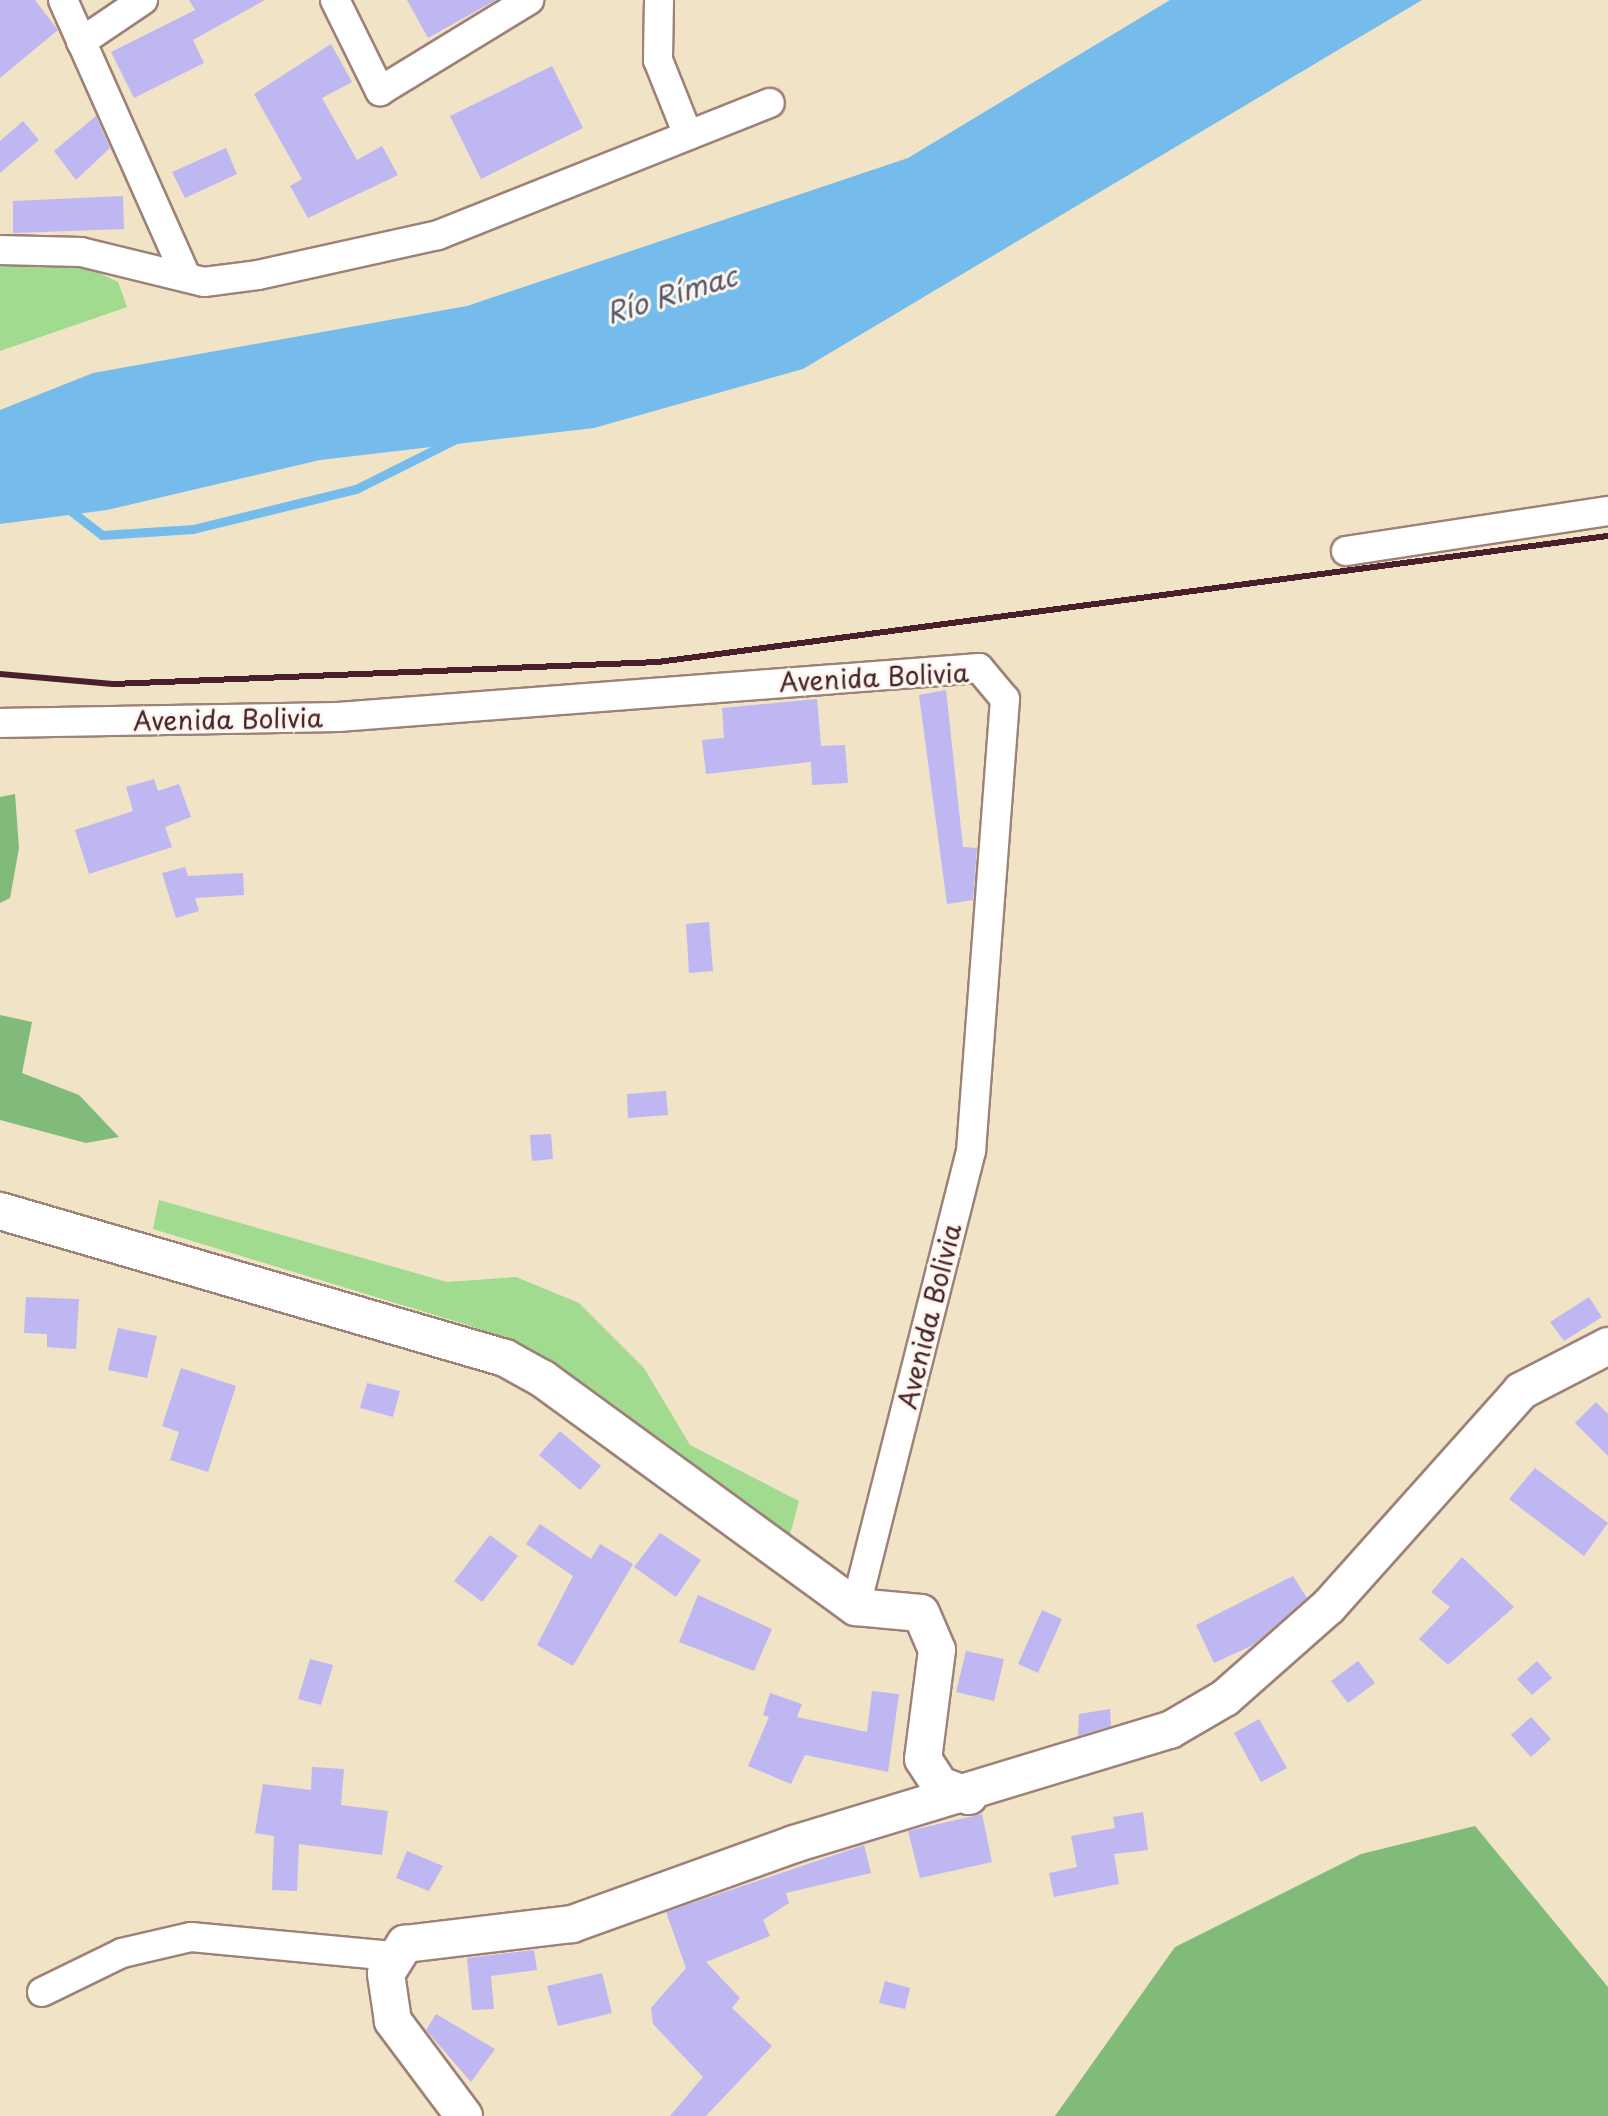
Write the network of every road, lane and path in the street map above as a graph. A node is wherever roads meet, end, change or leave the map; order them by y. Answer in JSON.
{"nodes":[{"id":1,"x":63,"y":0,"type":"edge"},
{"id":2,"x":143,"y":0,"type":"edge"},
{"id":3,"x":335,"y":0,"type":"edge"},
{"id":4,"x":529,"y":0,"type":"edge"},
{"id":5,"x":659,"y":0,"type":"edge"},
{"id":6,"x":81,"y":42,"type":"junction"},
{"id":7,"x":770,"y":103,"type":"dead end"},
{"id":8,"x":688,"y":135,"type":"junction"},
{"id":9,"x":0,"y":250,"type":"edge"},
{"id":10,"x":184,"y":272,"type":"junction"},
{"id":11,"x":1608,"y":511,"type":"edge"},
{"id":12,"x":1346,"y":551,"type":"dead end"},
{"id":13,"x":0,"y":723,"type":"edge"},
{"id":14,"x":0,"y":1211,"type":"edge"},
{"id":15,"x":1608,"y":1346,"type":"edge"},
{"id":16,"x":856,"y":1607,"type":"junction"},
{"id":17,"x":969,"y":1796,"type":"junction"},
{"id":18,"x":392,"y":1956,"type":"junction"},
{"id":19,"x":42,"y":1992,"type":"dead end"},
{"id":20,"x":464,"y":2116,"type":"edge"}],
"edges":[{"from":1,"to":6,"type":"street"},
{"from":2,"to":6,"type":"street"},
{"from":3,"to":4,"type":"street"},
{"from":5,"to":8,"type":"street"},
{"from":6,"to":10,"type":"street"},
{"from":7,"to":8,"type":"street"},
{"from":8,"to":10,"type":"street"},
{"from":9,"to":10,"type":"street"},
{"from":11,"to":12,"type":"street"},
{"from":13,"to":16,"type":"street","name":"Avenida Bolivia"},
{"from":14,"to":16,"type":"street"},
{"from":15,"to":17,"type":"street"},
{"from":16,"to":17,"type":"street"},
{"from":17,"to":18,"type":"street"},
{"from":18,"to":19,"type":"street"},
{"from":18,"to":20,"type":"street"}]}
